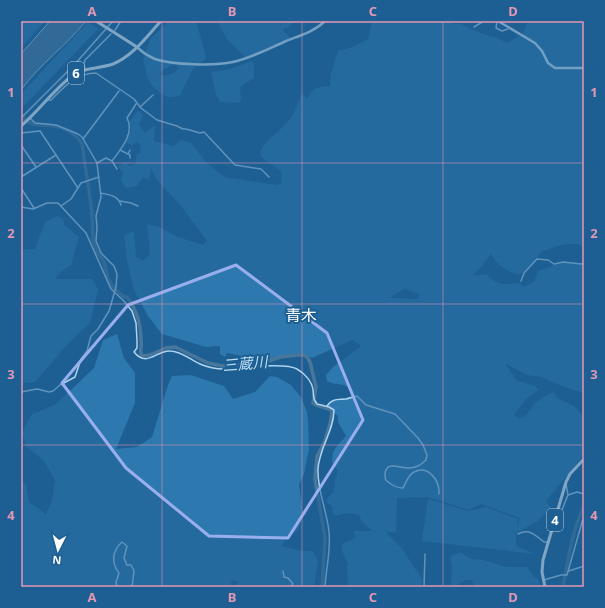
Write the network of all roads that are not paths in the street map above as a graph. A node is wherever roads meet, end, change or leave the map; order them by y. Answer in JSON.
{"nodes":[{"id":1,"x":96,"y":21,"type":"edge"},
{"id":2,"x":113,"y":21,"type":"edge"},
{"id":3,"x":121,"y":21,"type":"edge"},
{"id":4,"x":161,"y":21,"type":"edge"},
{"id":5,"x":325,"y":21,"type":"edge"},
{"id":6,"x":484,"y":21,"type":"edge"},
{"id":7,"x":498,"y":21,"type":"edge"},
{"id":8,"x":474,"y":27,"type":"dead end"},
{"id":9,"x":106,"y":28,"type":"junction"},
{"id":10,"x":510,"y":28,"type":"junction"},
{"id":11,"x":114,"y":30,"type":"dead end"},
{"id":12,"x":111,"y":34,"type":"dead end"},
{"id":13,"x":137,"y":48,"type":"junction"},
{"id":14,"x":584,"y":68,"type":"edge"},
{"id":15,"x":85,"y":69,"type":"junction"},
{"id":16,"x":100,"y":72,"type":"tunnel mouth"},
{"id":17,"x":98,"y":75,"type":"junction"},
{"id":18,"x":120,"y":90,"type":"junction"},
{"id":19,"x":153,"y":95,"type":"dead end"},
{"id":20,"x":48,"y":100,"type":"junction"},
{"id":21,"x":136,"y":104,"type":"junction"},
{"id":22,"x":140,"y":107,"type":"junction"},
{"id":23,"x":21,"y":118,"type":"edge"},
{"id":24,"x":29,"y":119,"type":"junction"},
{"id":25,"x":22,"y":125,"type":"edge"},
{"id":26,"x":21,"y":133,"type":"edge"},
{"id":27,"x":83,"y":139,"type":"junction"},
{"id":28,"x":21,"y":145,"type":"edge"},
{"id":29,"x":120,"y":150,"type":"junction"},
{"id":30,"x":130,"y":150,"type":"dead end"},
{"id":31,"x":128,"y":154,"type":"junction"},
{"id":32,"x":56,"y":155,"type":"junction"},
{"id":33,"x":130,"y":158,"type":"dead end"},
{"id":34,"x":112,"y":160,"type":"junction"},
{"id":35,"x":98,"y":163,"type":"junction"},
{"id":36,"x":36,"y":167,"type":"junction"},
{"id":37,"x":117,"y":169,"type":"dead end"},
{"id":38,"x":21,"y":177,"type":"edge"},
{"id":39,"x":98,"y":177,"type":"junction"},
{"id":40,"x":270,"y":177,"type":"dead end"},
{"id":41,"x":21,"y":188,"type":"edge"},
{"id":42,"x":78,"y":188,"type":"junction"},
{"id":43,"x":100,"y":193,"type":"junction"},
{"id":44,"x":120,"y":201,"type":"junction"},
{"id":45,"x":121,"y":205,"type":"dead end"},
{"id":46,"x":61,"y":206,"type":"junction"},
{"id":47,"x":138,"y":206,"type":"dead end"},
{"id":48,"x":21,"y":207,"type":"edge"},
{"id":49,"x":34,"y":208,"type":"junction"},
{"id":50,"x":584,"y":260,"type":"edge"},
{"id":51,"x":521,"y":281,"type":"dead end"},
{"id":52,"x":115,"y":291,"type":"junction"},
{"id":53,"x":21,"y":392,"type":"edge"},
{"id":54,"x":327,"y":406,"type":"junction"},
{"id":55,"x":584,"y":459,"type":"edge"},
{"id":56,"x":566,"y":482,"type":"junction"},
{"id":57,"x":439,"y":494,"type":"dead end"},
{"id":58,"x":584,"y":494,"type":"edge"},
{"id":59,"x":568,"y":495,"type":"junction"},
{"id":60,"x":584,"y":515,"type":"edge"},
{"id":61,"x":554,"y":523,"type":"junction"},
{"id":62,"x":518,"y":534,"type":"dead end"},
{"id":63,"x":549,"y":542,"type":"junction"},
{"id":64,"x":425,"y":554,"type":"dead end"},
{"id":65,"x":584,"y":566,"type":"edge"},
{"id":66,"x":568,"y":571,"type":"junction"},
{"id":67,"x":283,"y":572,"type":"dead end"},
{"id":68,"x":544,"y":580,"type":"dead end"},
{"id":69,"x":117,"y":587,"type":"edge"},
{"id":70,"x":132,"y":587,"type":"edge"},
{"id":71,"x":290,"y":587,"type":"edge"},
{"id":72,"x":325,"y":587,"type":"edge"},
{"id":73,"x":424,"y":587,"type":"edge"},
{"id":74,"x":544,"y":587,"type":"edge"}],
"edges":[{"from":1,"to":9,"type":"main road"},
{"from":2,"to":9,"type":"street"},
{"from":3,"to":11,"type":"street"},
{"from":4,"to":13,"type":"main road","number":"6"},
{"from":5,"to":13,"type":"street"},
{"from":6,"to":8,"type":"street"},
{"from":7,"to":10,"type":"street"},
{"from":7,"to":10,"type":"street"},
{"from":9,"to":13,"type":"main road"},
{"from":9,"to":23,"type":"street"},
{"from":10,"to":14,"type":"street"},
{"from":12,"to":15,"type":"street"},
{"from":13,"to":15,"type":"main road","number":"6"},
{"from":15,"to":20,"type":"main road","number":"6"},
{"from":16,"to":17,"type":"street"},
{"from":17,"to":18,"type":"street"},
{"from":17,"to":20,"type":"street"},
{"from":18,"to":21,"type":"street"},
{"from":18,"to":27,"type":"street"},
{"from":19,"to":22,"type":"street"},
{"from":20,"to":24,"type":"main road","number":"6"},
{"from":21,"to":22,"type":"street"},
{"from":21,"to":29,"type":"street"},
{"from":22,"to":40,"type":"street"},
{"from":24,"to":25,"type":"main road","number":"6"},
{"from":24,"to":27,"type":"street"},
{"from":26,"to":32,"type":"street"},
{"from":27,"to":35,"type":"street"},
{"from":28,"to":36,"type":"street"},
{"from":29,"to":31,"type":"street"},
{"from":29,"to":34,"type":"street"},
{"from":30,"to":31,"type":"street"},
{"from":31,"to":33,"type":"street"},
{"from":32,"to":36,"type":"street"},
{"from":32,"to":42,"type":"street"},
{"from":34,"to":35,"type":"street"},
{"from":34,"to":37,"type":"street"},
{"from":35,"to":39,"type":"street"},
{"from":36,"to":38,"type":"street"},
{"from":39,"to":42,"type":"street"},
{"from":39,"to":43,"type":"street"},
{"from":41,"to":49,"type":"street"},
{"from":42,"to":46,"type":"street"},
{"from":43,"to":44,"type":"street"},
{"from":43,"to":52,"type":"street"},
{"from":44,"to":45,"type":"street"},
{"from":44,"to":47,"type":"street"},
{"from":46,"to":49,"type":"street"},
{"from":46,"to":52,"type":"street"},
{"from":48,"to":49,"type":"street"},
{"from":50,"to":51,"type":"street"},
{"from":52,"to":53,"type":"street"},
{"from":52,"to":54,"type":"street"},
{"from":54,"to":57,"type":"street"},
{"from":54,"to":72,"type":"street"},
{"from":55,"to":56,"type":"main road","number":"4"},
{"from":56,"to":59,"type":"street"},
{"from":56,"to":61,"type":"main road","number":"4"},
{"from":58,"to":59,"type":"street"},
{"from":59,"to":61,"type":"street"},
{"from":60,"to":66,"type":"street"},
{"from":61,"to":63,"type":"main road","number":"4"},
{"from":62,"to":63,"type":"street"},
{"from":63,"to":74,"type":"main road","number":"4"},
{"from":64,"to":73,"type":"street"},
{"from":65,"to":66,"type":"street"},
{"from":66,"to":68,"type":"street"},
{"from":67,"to":71,"type":"street"},
{"from":69,"to":70,"type":"street"}]}
